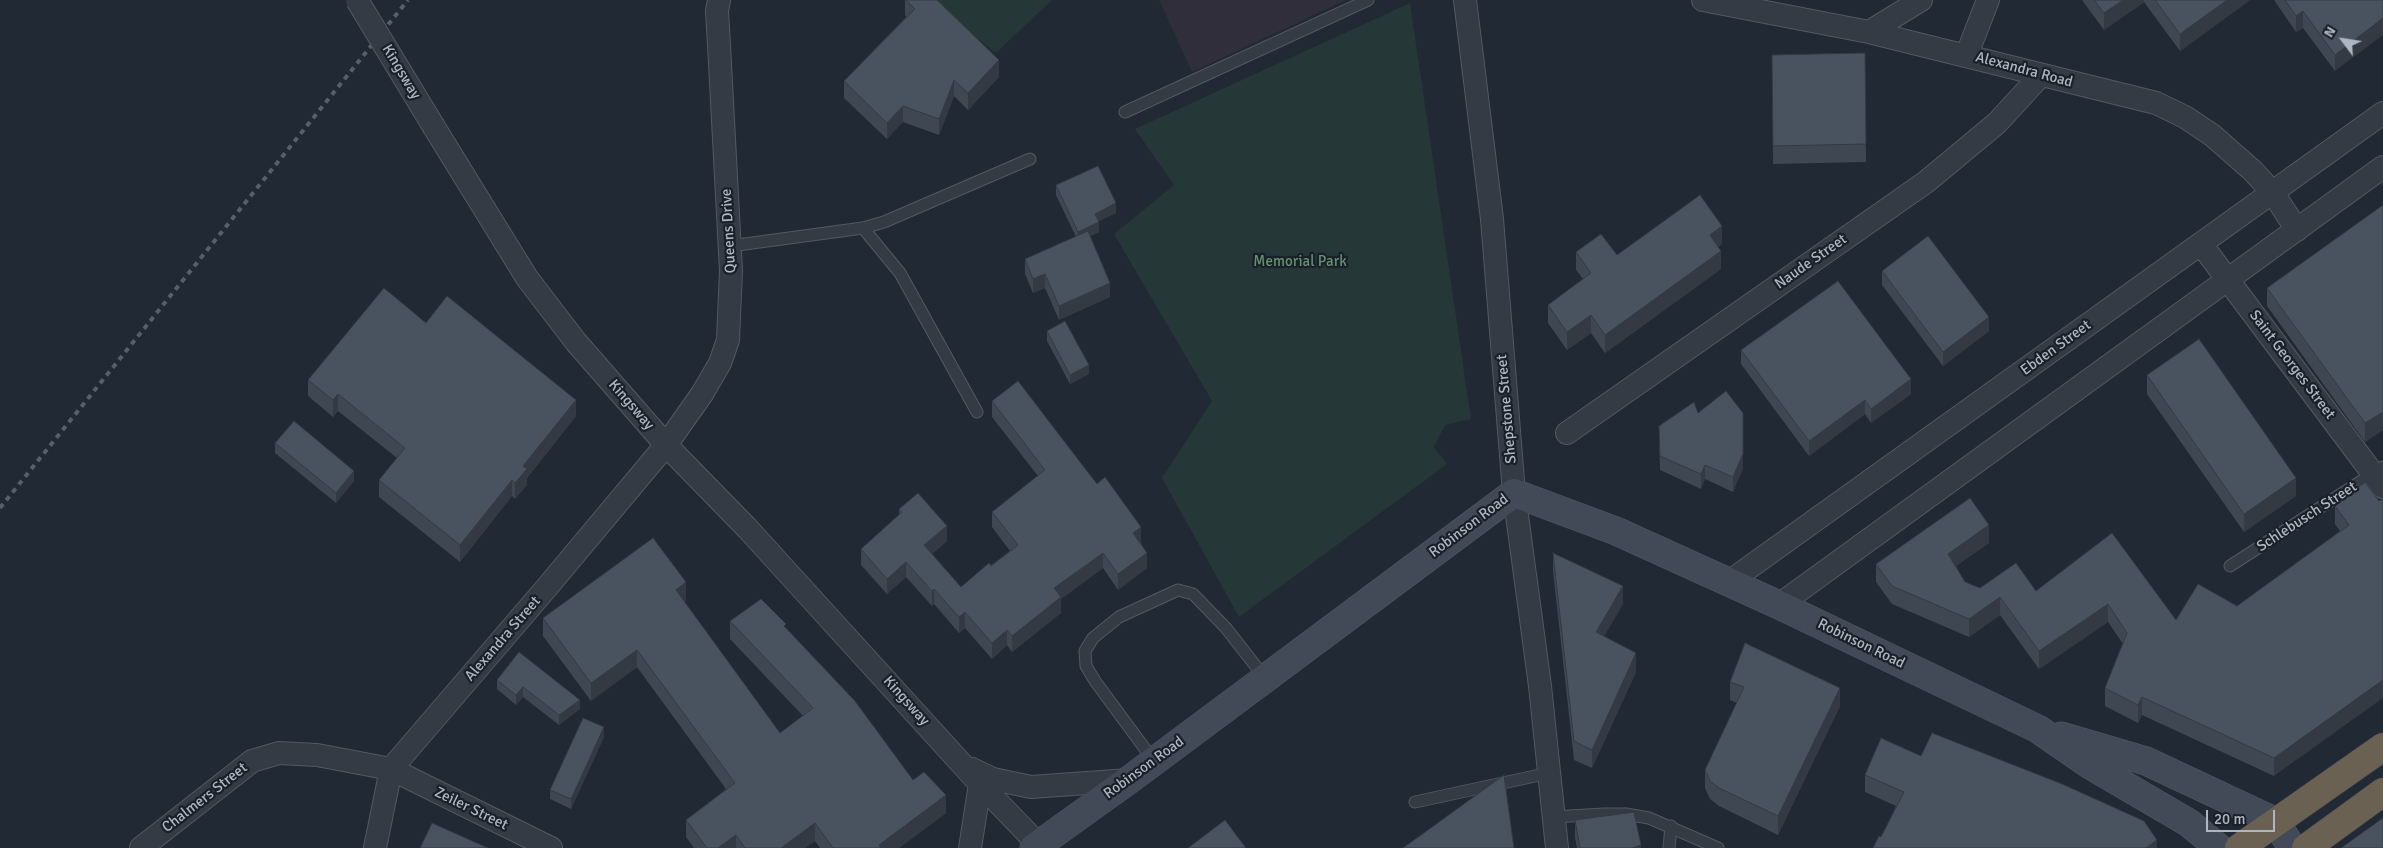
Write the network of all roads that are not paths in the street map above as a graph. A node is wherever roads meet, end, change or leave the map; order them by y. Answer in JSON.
{"nodes":[{"id":1,"x":358,"y":0,"type":"edge"},
{"id":2,"x":719,"y":0,"type":"edge"},
{"id":3,"x":1368,"y":0,"type":"edge"},
{"id":4,"x":1465,"y":0,"type":"edge"},
{"id":5,"x":1703,"y":0,"type":"edge"},
{"id":6,"x":1921,"y":0,"type":"edge"},
{"id":7,"x":1988,"y":0,"type":"edge"},
{"id":8,"x":1869,"y":32,"type":"junction"},
{"id":9,"x":1967,"y":54,"type":"junction"},
{"id":10,"x":2041,"y":75,"type":"junction"},
{"id":11,"x":1125,"y":112,"type":"dead end"},
{"id":12,"x":2382,"y":115,"type":"edge"},
{"id":13,"x":1030,"y":159,"type":"dead end"},
{"id":14,"x":2383,"y":167,"type":"edge"},
{"id":15,"x":2273,"y":193,"type":"junction"},
{"id":16,"x":863,"y":228,"type":"junction"},
{"id":17,"x":2297,"y":230,"type":"junction"},
{"id":18,"x":2201,"y":244,"type":"junction"},
{"id":19,"x":730,"y":246,"type":"junction"},
{"id":20,"x":2227,"y":280,"type":"junction"},
{"id":21,"x":977,"y":412,"type":"dead end"},
{"id":22,"x":1567,"y":432,"type":"dead end"},
{"id":23,"x":666,"y":445,"type":"junction"},
{"id":24,"x":2380,"y":476,"type":"edge"},
{"id":25,"x":1514,"y":493,"type":"junction"},
{"id":26,"x":2230,"y":566,"type":"dead end"},
{"id":27,"x":1729,"y":582,"type":"junction"},
{"id":28,"x":1779,"y":605,"type":"junction"},
{"id":29,"x":1266,"y":678,"type":"junction"},
{"id":30,"x":2038,"y":729,"type":"junction"},
{"id":31,"x":2383,"y":747,"type":"edge"},
{"id":32,"x":1154,"y":762,"type":"junction"},
{"id":33,"x":962,"y":764,"type":"junction"},
{"id":34,"x":391,"y":769,"type":"junction"},
{"id":35,"x":1549,"y":773,"type":"junction"},
{"id":36,"x":1129,"y":780,"type":"junction"},
{"id":37,"x":980,"y":784,"type":"junction"},
{"id":38,"x":2383,"y":792,"type":"edge"},
{"id":39,"x":1415,"y":802,"type":"dead end"},
{"id":40,"x":1554,"y":817,"type":"junction"},
{"id":41,"x":2276,"y":822,"type":"junction"},
{"id":42,"x":1671,"y":826,"type":"junction"},
{"id":43,"x":1036,"y":846,"type":"edge"},
{"id":44,"x":142,"y":848,"type":"edge"},
{"id":45,"x":375,"y":848,"type":"edge"},
{"id":46,"x":551,"y":848,"type":"edge"},
{"id":47,"x":970,"y":848,"type":"edge"},
{"id":48,"x":1557,"y":848,"type":"edge"},
{"id":49,"x":1669,"y":848,"type":"edge"},
{"id":50,"x":1718,"y":848,"type":"edge"},
{"id":51,"x":2219,"y":848,"type":"edge"},
{"id":52,"x":2239,"y":848,"type":"edge"},
{"id":53,"x":2292,"y":848,"type":"edge"},
{"id":54,"x":2306,"y":848,"type":"edge"}],
"edges":[{"from":1,"to":23,"type":"street","name":"Kingsway","bridge":true},
{"from":2,"to":19,"type":"street","name":"Queens Drive"},
{"from":3,"to":11,"type":"lane"},
{"from":4,"to":25,"type":"street","name":"Shepstone Street"},
{"from":5,"to":8,"type":"street","name":"Alexandra Road"},
{"from":6,"to":8,"type":"street"},
{"from":7,"to":9,"type":"street"},
{"from":8,"to":9,"type":"street","name":"Alexandra Road"},
{"from":9,"to":10,"type":"street","name":"Alexandra Road"},
{"from":10,"to":15,"type":"street","name":"Alexandra Road"},
{"from":10,"to":22,"type":"street","name":"Naude Street"},
{"from":12,"to":15,"type":"street","name":"Ebden Street"},
{"from":13,"to":16,"type":"lane"},
{"from":14,"to":17,"type":"street"},
{"from":15,"to":17,"type":"street","name":"Alexandra Road"},
{"from":15,"to":18,"type":"street","name":"Ebden Street"},
{"from":16,"to":19,"type":"lane"},
{"from":16,"to":21,"type":"lane"},
{"from":17,"to":20,"type":"street"},
{"from":18,"to":20,"type":"street","name":"Saint Georges Street"},
{"from":18,"to":27,"type":"street","name":"Ebden Street"},
{"from":19,"to":23,"type":"street","name":"Queens Drive"},
{"from":20,"to":24,"type":"street","name":"Saint Georges Street"},
{"from":20,"to":28,"type":"street"},
{"from":23,"to":33,"type":"street","name":"Kingsway"},
{"from":23,"to":34,"type":"street","name":"Alexandra Street"},
{"from":24,"to":26,"type":"lane","name":"Schlebusch Street"},
{"from":25,"to":27,"type":"street","name":"Robinson Road"},
{"from":25,"to":29,"type":"street","name":"Robinson Road"},
{"from":25,"to":35,"type":"street","name":"Shepstone Street"},
{"from":27,"to":28,"type":"street","name":"Robinson Road"},
{"from":28,"to":30,"type":"street","name":"Robinson Road"},
{"from":29,"to":32,"type":"street","name":"Robinson Road"},
{"from":29,"to":32,"type":"lane"},
{"from":30,"to":41,"type":"street","name":"Robinson Road"},
{"from":30,"to":51,"type":"street","name":"Robinson Road"},
{"from":31,"to":41,"type":"highway"},
{"from":32,"to":36,"type":"street","name":"Robinson Road"},
{"from":33,"to":36,"type":"street","name":"Kingsway"},
{"from":33,"to":37,"type":"street","name":"Kingsway"},
{"from":34,"to":44,"type":"street","name":"Chalmers Street"},
{"from":34,"to":45,"type":"street","name":"Alexandra Street"},
{"from":34,"to":46,"type":"street","name":"Zeiler Street"},
{"from":35,"to":39,"type":"lane"},
{"from":35,"to":40,"type":"street","name":"Shepstone Street"},
{"from":36,"to":43,"type":"street","name":"Robinson Road"},
{"from":37,"to":43,"type":"street","name":"Kingsway"},
{"from":37,"to":47,"type":"street"},
{"from":38,"to":54,"type":"highway"},
{"from":40,"to":42,"type":"lane"},
{"from":40,"to":48,"type":"street","name":"Shepstone Street"},
{"from":41,"to":52,"type":"highway"},
{"from":41,"to":53,"type":"street"},
{"from":42,"to":49,"type":"lane"},
{"from":42,"to":50,"type":"lane"}]}
